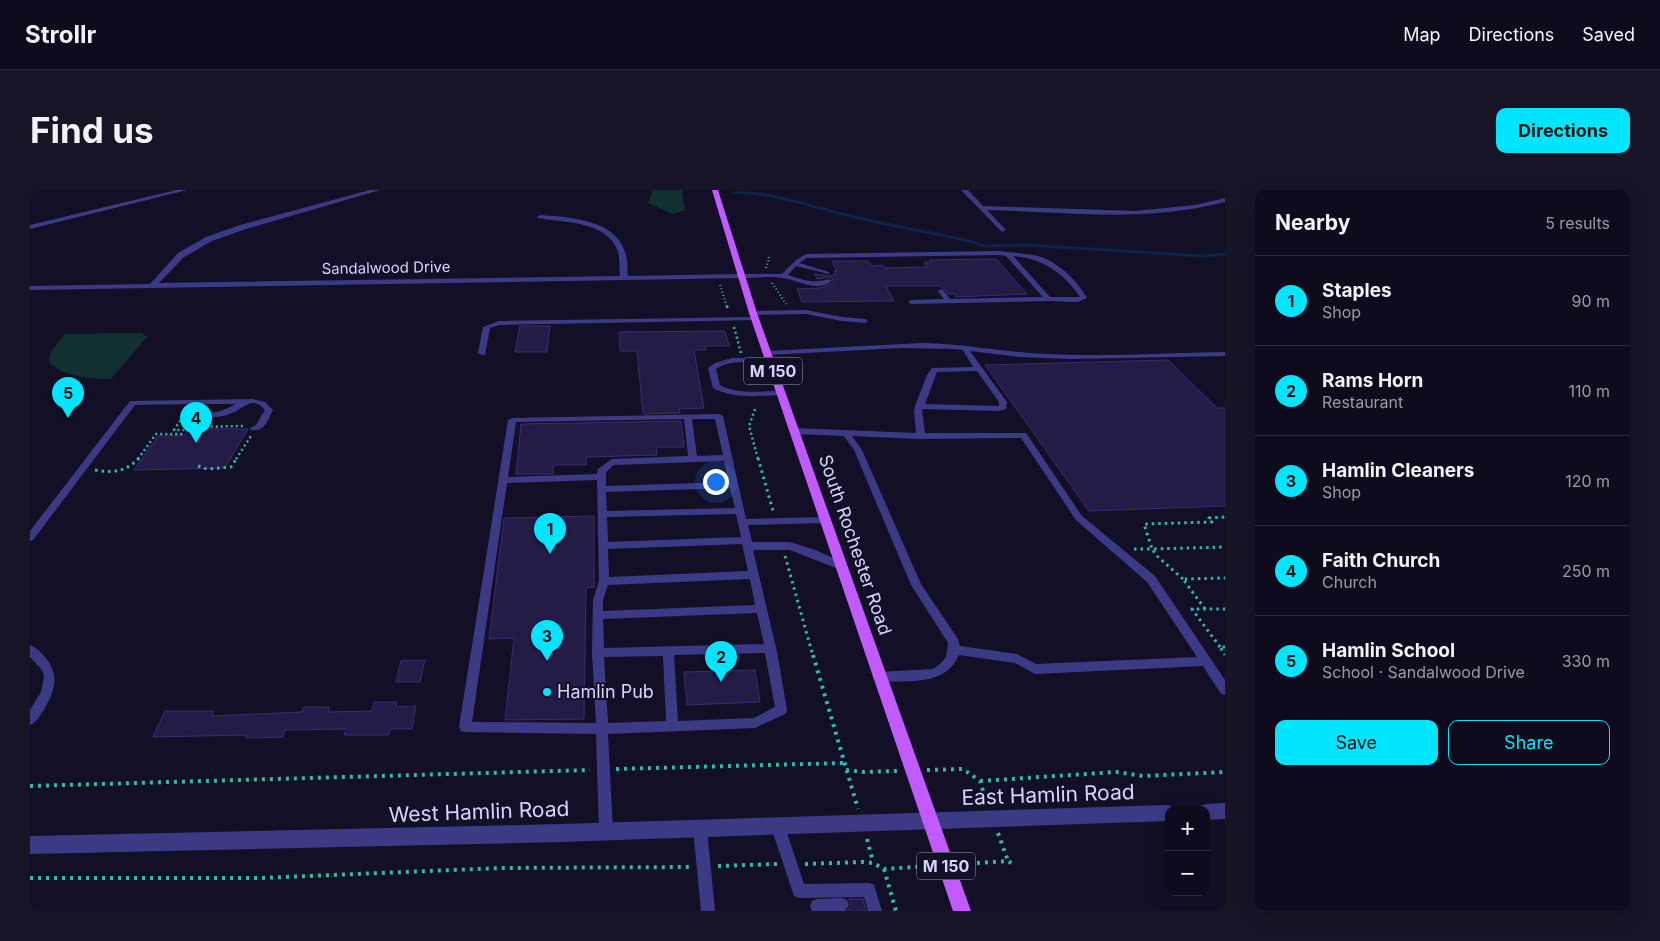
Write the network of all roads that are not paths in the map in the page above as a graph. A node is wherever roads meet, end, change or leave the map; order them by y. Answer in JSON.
{"nodes":[{"id":1,"x":184,"y":190,"type":"edge"},
{"id":2,"x":377,"y":190,"type":"edge"},
{"id":3,"x":715,"y":190,"type":"edge"},
{"id":4,"x":964,"y":190,"type":"edge"},
{"id":5,"x":1225,"y":200,"type":"edge"},
{"id":6,"x":982,"y":208,"type":"junction"},
{"id":7,"x":540,"y":217,"type":"dead end"},
{"id":8,"x":30,"y":227,"type":"edge"},
{"id":9,"x":1002,"y":230,"type":"dead end"},
{"id":10,"x":1008,"y":254,"type":"junction"},
{"id":11,"x":795,"y":264,"type":"junction"},
{"id":12,"x":827,"y":273,"type":"dead end"},
{"id":13,"x":742,"y":276,"type":"junction"},
{"id":14,"x":784,"y":276,"type":"junction"},
{"id":15,"x":624,"y":278,"type":"junction"},
{"id":16,"x":829,"y":281,"type":"dead end"},
{"id":17,"x":153,"y":285,"type":"junction"},
{"id":18,"x":30,"y":288,"type":"edge"},
{"id":19,"x":941,"y":291,"type":"dead end"},
{"id":20,"x":1048,"y":299,"type":"junction"},
{"id":21,"x":911,"y":302,"type":"dead end"},
{"id":22,"x":949,"y":302,"type":"junction"},
{"id":23,"x":754,"y":316,"type":"junction"},
{"id":24,"x":865,"y":321,"type":"dead end"},
{"id":25,"x":966,"y":348,"type":"junction"},
{"id":26,"x":482,"y":353,"type":"dead end"},
{"id":27,"x":1225,"y":354,"type":"edge"},
{"id":28,"x":768,"y":357,"type":"junction"},
{"id":29,"x":979,"y":369,"type":"junction"},
{"id":30,"x":780,"y":393,"type":"junction"},
{"id":31,"x":919,"y":406,"type":"junction"},
{"id":32,"x":688,"y":417,"type":"junction"},
{"id":33,"x":251,"y":427,"type":"road end"},
{"id":34,"x":794,"y":431,"type":"junction"},
{"id":35,"x":846,"y":433,"type":"junction"},
{"id":36,"x":921,"y":436,"type":"junction"},
{"id":37,"x":728,"y":458,"type":"junction"},
{"id":38,"x":693,"y":459,"type":"junction"},
{"id":39,"x":601,"y":477,"type":"junction"},
{"id":40,"x":502,"y":480,"type":"junction"},
{"id":41,"x":734,"y":485,"type":"junction"},
{"id":42,"x":601,"y":489,"type":"junction"},
{"id":43,"x":602,"y":514,"type":"junction"},
{"id":44,"x":741,"y":517,"type":"junction"},
{"id":45,"x":825,"y":520,"type":"junction"},
{"id":46,"x":30,"y":538,"type":"edge"},
{"id":47,"x":746,"y":543,"type":"junction"},
{"id":48,"x":603,"y":546,"type":"junction"},
{"id":49,"x":841,"y":566,"type":"junction"},
{"id":50,"x":754,"y":575,"type":"junction"},
{"id":51,"x":604,"y":581,"type":"junction"},
{"id":52,"x":761,"y":609,"type":"junction"},
{"id":53,"x":598,"y":615,"type":"junction"},
{"id":54,"x":770,"y":648,"type":"junction"},
{"id":55,"x":30,"y":650,"type":"edge"},
{"id":56,"x":956,"y":650,"type":"junction"},
{"id":57,"x":668,"y":651,"type":"junction"},
{"id":58,"x":598,"y":653,"type":"junction"},
{"id":59,"x":1205,"y":661,"type":"junction"},
{"id":60,"x":879,"y":678,"type":"junction"},
{"id":61,"x":1225,"y":690,"type":"edge"},
{"id":62,"x":30,"y":720,"type":"edge"},
{"id":63,"x":672,"y":727,"type":"junction"},
{"id":64,"x":602,"y":729,"type":"junction"},
{"id":65,"x":1225,"y":811,"type":"edge"},
{"id":66,"x":1210,"y":812,"type":"edge"},
{"id":67,"x":1165,"y":813,"type":"edge"},
{"id":68,"x":930,"y":822,"type":"junction"},
{"id":69,"x":778,"y":827,"type":"junction"},
{"id":70,"x":700,"y":829,"type":"junction"},
{"id":71,"x":606,"y":831,"type":"junction"},
{"id":72,"x":30,"y":845,"type":"edge"},
{"id":73,"x":816,"y":903,"type":"edge"},
{"id":74,"x":842,"y":905,"type":"dead end"},
{"id":75,"x":872,"y":906,"type":"edge"},
{"id":76,"x":959,"y":908,"type":"edge"},
{"id":77,"x":708,"y":911,"type":"edge"}],
"edges":[{"from":1,"to":8,"type":"street"},
{"from":2,"to":17,"type":"street"},
{"from":3,"to":13,"type":"main road","name":"South Rochester Road","number":"M 150"},
{"from":4,"to":6,"type":"street"},
{"from":5,"to":6,"type":"street"},
{"from":6,"to":9,"type":"street"},
{"from":7,"to":15,"type":"street"},
{"from":10,"to":11,"type":"lane"},
{"from":10,"to":20,"type":"lane"},
{"from":10,"to":20,"type":"lane"},
{"from":11,"to":12,"type":"lane"},
{"from":11,"to":14,"type":"lane"},
{"from":13,"to":14,"type":"lane"},
{"from":13,"to":15,"type":"street","name":"Sandalwood Drive"},
{"from":13,"to":23,"type":"main road","name":"South Rochester Road","number":"M 150"},
{"from":14,"to":16,"type":"lane"},
{"from":15,"to":17,"type":"street","name":"Sandalwood Drive"},
{"from":17,"to":18,"type":"street","name":"Sandalwood Drive"},
{"from":19,"to":22,"type":"lane"},
{"from":20,"to":22,"type":"lane"},
{"from":21,"to":22,"type":"lane"},
{"from":23,"to":24,"type":"lane"},
{"from":23,"to":26,"type":"lane"},
{"from":23,"to":28,"type":"main road","name":"South Rochester Road","number":"M 150"},
{"from":25,"to":27,"type":"lane"},
{"from":25,"to":28,"type":"lane"},
{"from":25,"to":29,"type":"lane"},
{"from":28,"to":30,"type":"main road","name":"South Rochester Road","number":"M 150"},
{"from":28,"to":30,"type":"lane"},
{"from":29,"to":31,"type":"lane"},
{"from":29,"to":31,"type":"lane"},
{"from":30,"to":34,"type":"main road","name":"South Rochester Road","number":"M 150"},
{"from":31,"to":36,"type":"lane"},
{"from":32,"to":37,"type":"lane"},
{"from":32,"to":38,"type":"lane"},
{"from":32,"to":40,"type":"lane"},
{"from":33,"to":46,"type":"lane"},
{"from":34,"to":35,"type":"lane"},
{"from":34,"to":45,"type":"main road","name":"South Rochester Road","number":"M 150"},
{"from":35,"to":36,"type":"lane"},
{"from":35,"to":56,"type":"lane"},
{"from":36,"to":59,"type":"lane"},
{"from":37,"to":38,"type":"lane"},
{"from":37,"to":41,"type":"lane"},
{"from":38,"to":39,"type":"lane"},
{"from":39,"to":40,"type":"lane"},
{"from":39,"to":42,"type":"lane"},
{"from":40,"to":64,"type":"lane"},
{"from":41,"to":42,"type":"lane"},
{"from":41,"to":44,"type":"lane"},
{"from":42,"to":43,"type":"lane"},
{"from":43,"to":44,"type":"lane"},
{"from":43,"to":48,"type":"lane"},
{"from":44,"to":45,"type":"lane"},
{"from":44,"to":47,"type":"lane"},
{"from":45,"to":49,"type":"main road","name":"South Rochester Road","number":"M 150"},
{"from":47,"to":48,"type":"lane"},
{"from":47,"to":49,"type":"lane"},
{"from":47,"to":50,"type":"lane"},
{"from":48,"to":51,"type":"lane"},
{"from":49,"to":60,"type":"main road","name":"South Rochester Road","number":"M 150"},
{"from":50,"to":51,"type":"lane"},
{"from":50,"to":52,"type":"lane"},
{"from":51,"to":53,"type":"lane"},
{"from":52,"to":53,"type":"lane"},
{"from":52,"to":54,"type":"lane"},
{"from":53,"to":58,"type":"lane"},
{"from":54,"to":57,"type":"lane"},
{"from":54,"to":63,"type":"lane"},
{"from":55,"to":62,"type":"lane"},
{"from":56,"to":59,"type":"lane"},
{"from":56,"to":60,"type":"lane"},
{"from":57,"to":58,"type":"lane"},
{"from":57,"to":63,"type":"lane"},
{"from":58,"to":64,"type":"lane"},
{"from":59,"to":61,"type":"lane"},
{"from":60,"to":68,"type":"main road","name":"South Rochester Road","number":"M 150"},
{"from":63,"to":64,"type":"lane"},
{"from":64,"to":71,"type":"lane"},
{"from":65,"to":66,"type":"street"},
{"from":67,"to":68,"type":"street","name":"East Hamlin Road"},
{"from":68,"to":69,"type":"street","name":"West Hamlin Road"},
{"from":68,"to":76,"type":"main road","name":"South Rochester Road","number":"M 150"},
{"from":69,"to":70,"type":"street","name":"West Hamlin Road"},
{"from":69,"to":73,"type":"lane"},
{"from":70,"to":71,"type":"street","name":"West Hamlin Road"},
{"from":70,"to":77,"type":"lane"},
{"from":71,"to":72,"type":"street","name":"West Hamlin Road"},
{"from":73,"to":74,"type":"lane"},
{"from":73,"to":75,"type":"lane"}]}
